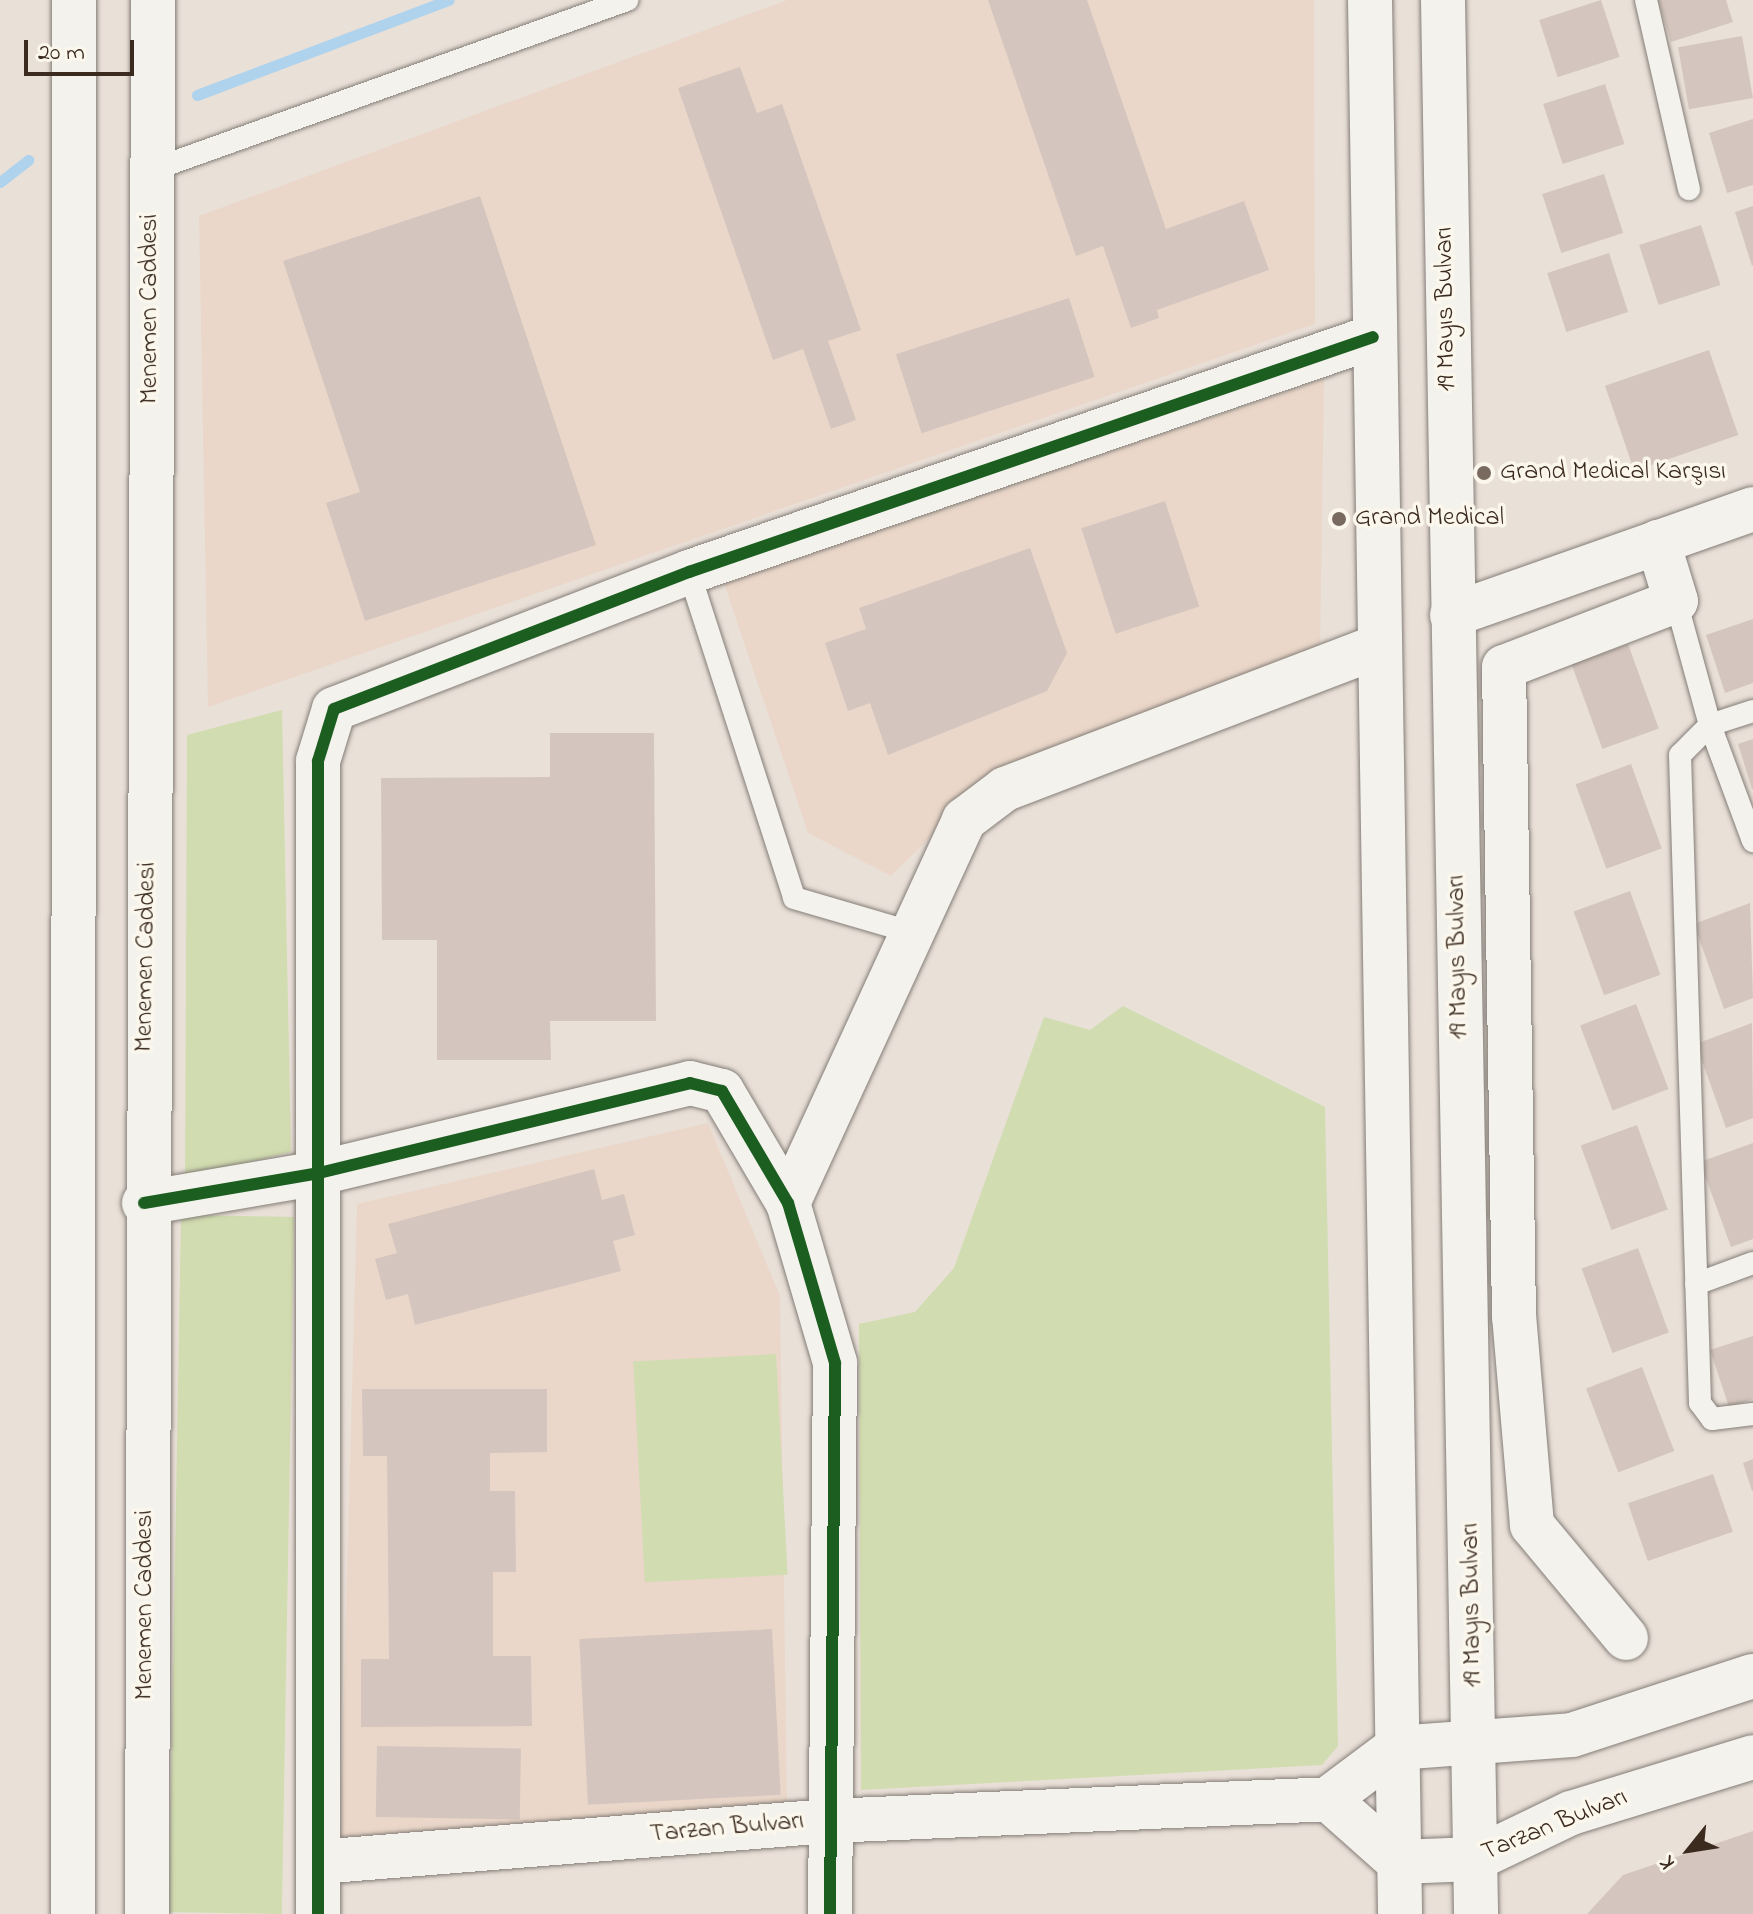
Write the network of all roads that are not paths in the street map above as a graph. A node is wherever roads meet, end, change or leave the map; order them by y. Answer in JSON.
{"nodes":[{"id":1,"x":74,"y":0,"type":"edge"},
{"id":2,"x":153,"y":0,"type":"edge"},
{"id":3,"x":627,"y":0,"type":"edge"},
{"id":4,"x":1370,"y":0,"type":"edge"},
{"id":5,"x":1443,"y":0,"type":"edge"},
{"id":6,"x":1646,"y":0,"type":"edge"},
{"id":7,"x":152,"y":170,"type":"junction"},
{"id":8,"x":1689,"y":189,"type":"dead end"},
{"id":9,"x":1373,"y":337,"type":"junction"},
{"id":10,"x":1753,"y":509,"type":"edge"},
{"id":11,"x":1658,"y":542,"type":"junction"},
{"id":12,"x":689,"y":572,"type":"junction"},
{"id":13,"x":1676,"y":601,"type":"junction"},
{"id":14,"x":1452,"y":615,"type":"junction"},
{"id":15,"x":1377,"y":647,"type":"junction"},
{"id":16,"x":1753,"y":711,"type":"edge"},
{"id":17,"x":1710,"y":725,"type":"junction"},
{"id":18,"x":1753,"y":841,"type":"edge"},
{"id":19,"x":910,"y":932,"type":"junction"},
{"id":20,"x":319,"y":1173,"type":"junction"},
{"id":21,"x":144,"y":1203,"type":"junction"},
{"id":22,"x":788,"y":1203,"type":"junction"},
{"id":23,"x":1753,"y":1263,"type":"edge"},
{"id":24,"x":1696,"y":1284,"type":"junction"},
{"id":25,"x":1753,"y":1414,"type":"edge"},
{"id":26,"x":1626,"y":1638,"type":"dead end"},
{"id":27,"x":1753,"y":1676,"type":"edge"},
{"id":28,"x":1476,"y":1740,"type":"junction"},
{"id":29,"x":1396,"y":1748,"type":"junction"},
{"id":30,"x":1753,"y":1757,"type":"edge"},
{"id":31,"x":1328,"y":1799,"type":"junction"},
{"id":32,"x":829,"y":1821,"type":"junction"},
{"id":33,"x":1475,"y":1859,"type":"junction"},
{"id":34,"x":318,"y":1862,"type":"junction"},
{"id":35,"x":1399,"y":1862,"type":"junction"},
{"id":36,"x":73,"y":1914,"type":"edge"},
{"id":37,"x":147,"y":1914,"type":"edge"},
{"id":38,"x":318,"y":1914,"type":"edge"},
{"id":39,"x":830,"y":1914,"type":"edge"},
{"id":40,"x":1400,"y":1914,"type":"edge"},
{"id":41,"x":1476,"y":1914,"type":"edge"}],
"edges":[{"from":1,"to":36,"type":"main road"},
{"from":2,"to":7,"type":"main road","name":"Menemen Caddesi"},
{"from":3,"to":7,"type":"lane"},
{"from":4,"to":9,"type":"main road"},
{"from":5,"to":14,"type":"main road","name":"19 Mayıs Bulvarı"},
{"from":6,"to":8,"type":"lane"},
{"from":7,"to":21,"type":"main road","name":"Menemen Caddesi"},
{"from":9,"to":12,"type":"main road"},
{"from":9,"to":15,"type":"main road"},
{"from":10,"to":11,"type":"main road"},
{"from":11,"to":13,"type":"main road"},
{"from":11,"to":14,"type":"main road"},
{"from":12,"to":19,"type":"lane"},
{"from":12,"to":20,"type":"main road"},
{"from":13,"to":17,"type":"lane"},
{"from":13,"to":26,"type":"main road"},
{"from":14,"to":28,"type":"main road","name":"19 Mayıs Bulvarı"},
{"from":15,"to":19,"type":"main road"},
{"from":15,"to":29,"type":"main road"},
{"from":16,"to":17,"type":"lane"},
{"from":17,"to":18,"type":"lane"},
{"from":17,"to":24,"type":"lane"},
{"from":19,"to":22,"type":"main road"},
{"from":20,"to":21,"type":"main road"},
{"from":20,"to":22,"type":"main road"},
{"from":20,"to":34,"type":"main road"},
{"from":21,"to":37,"type":"main road","name":"Menemen Caddesi"},
{"from":22,"to":32,"type":"main road"},
{"from":23,"to":24,"type":"lane"},
{"from":24,"to":25,"type":"lane"},
{"from":27,"to":28,"type":"main road"},
{"from":28,"to":29,"type":"main road"},
{"from":28,"to":33,"type":"main road","name":"19 Mayıs Bulvarı"},
{"from":29,"to":31,"type":"main road"},
{"from":29,"to":35,"type":"main road"},
{"from":30,"to":33,"type":"main road","name":"Tarzan Bulvarı"},
{"from":31,"to":32,"type":"main road","name":"Tarzan Bulvarı"},
{"from":31,"to":35,"type":"main road"},
{"from":32,"to":34,"type":"main road","name":"Tarzan Bulvarı"},
{"from":32,"to":39,"type":"main road"},
{"from":33,"to":35,"type":"main road","name":"Tarzan Bulvarı"},
{"from":33,"to":41,"type":"main road","name":"19 Mayıs Bulvarı"},
{"from":34,"to":38,"type":"main road"},
{"from":35,"to":40,"type":"main road"}]}
